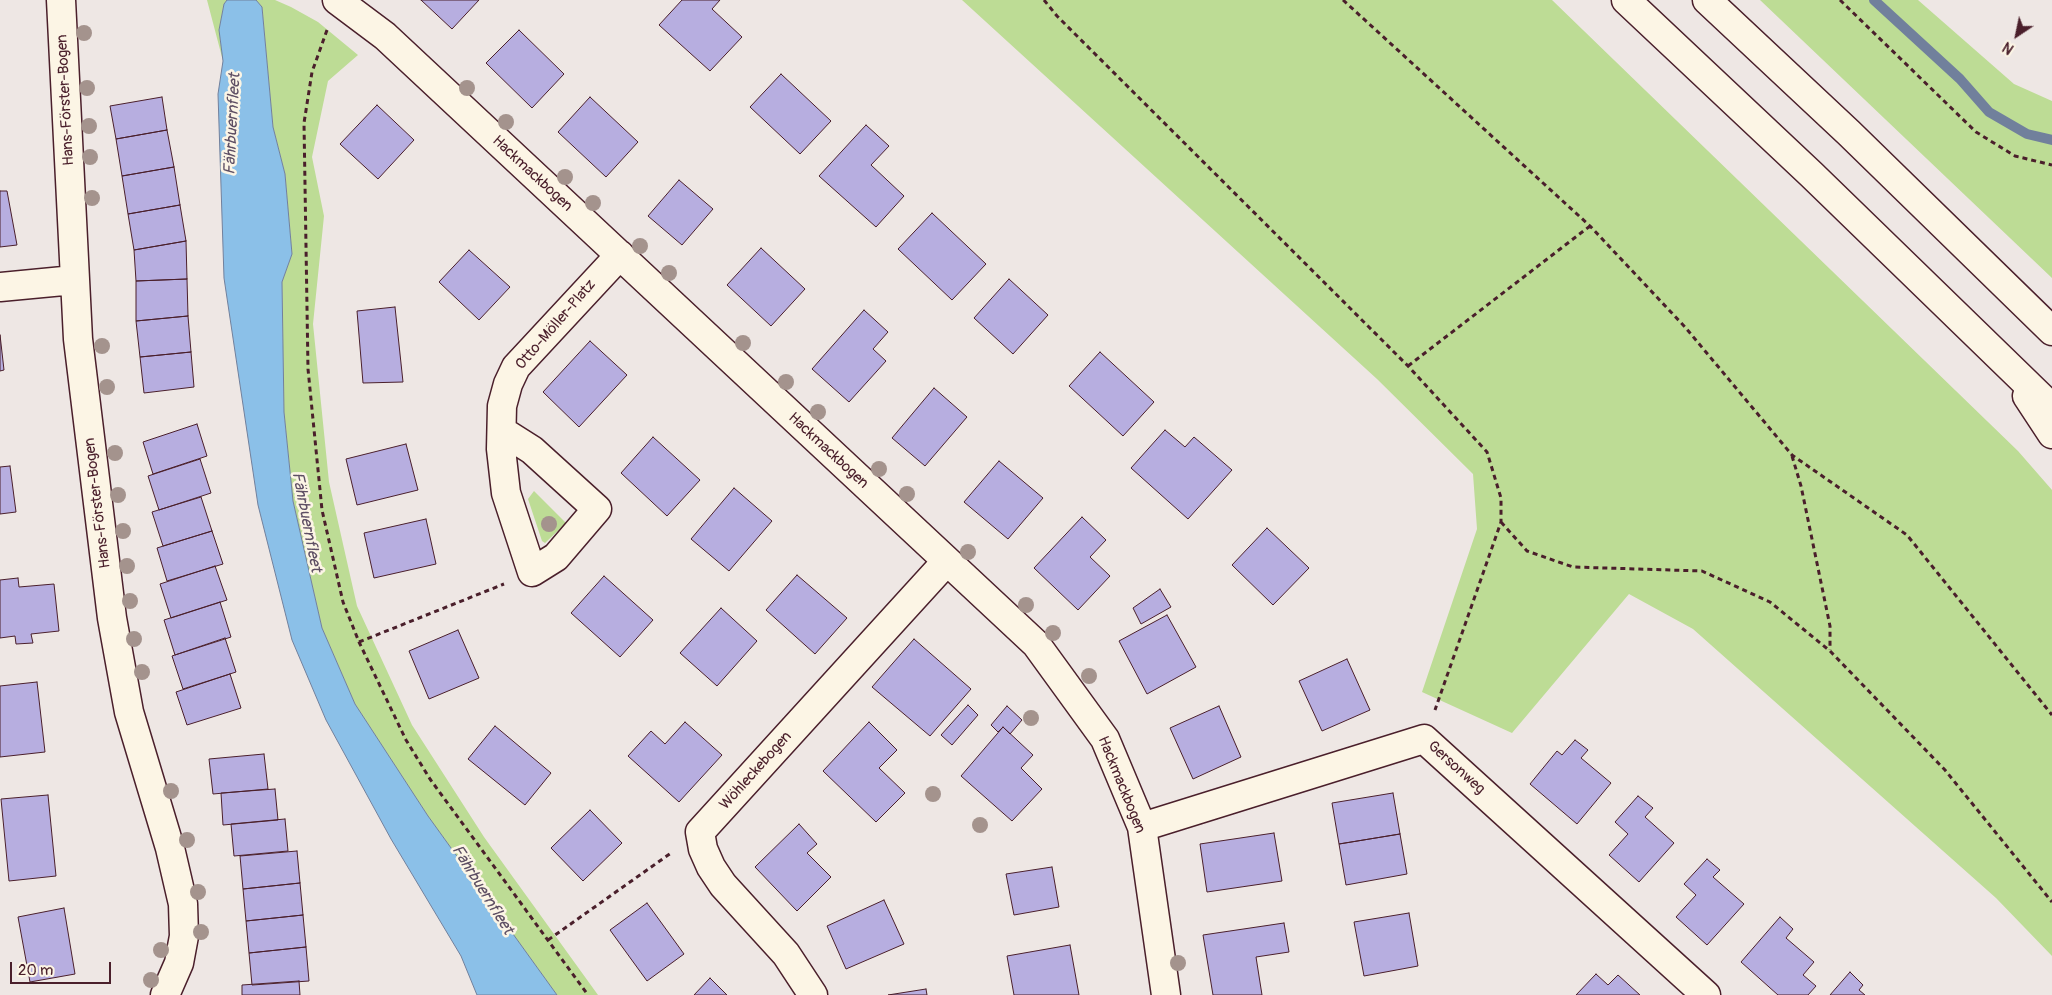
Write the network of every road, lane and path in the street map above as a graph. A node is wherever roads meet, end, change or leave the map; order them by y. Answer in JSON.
{"nodes":[{"id":1,"x":61,"y":0,"type":"edge"},
{"id":2,"x":1044,"y":0,"type":"edge"},
{"id":3,"x":1342,"y":0,"type":"edge"},
{"id":4,"x":1626,"y":0,"type":"edge"},
{"id":5,"x":1707,"y":0,"type":"edge"},
{"id":6,"x":1840,"y":0,"type":"edge"},
{"id":7,"x":340,"y":2,"type":"edge"},
{"id":8,"x":2052,"y":165,"type":"edge"},
{"id":9,"x":1590,"y":226,"type":"junction"},
{"id":10,"x":620,"y":255,"type":"junction"},
{"id":11,"x":74,"y":280,"type":"junction"},
{"id":12,"x":0,"y":287,"type":"edge"},
{"id":13,"x":2052,"y":331,"type":"edge"},
{"id":14,"x":2006,"y":363,"type":"junction"},
{"id":15,"x":1408,"y":366,"type":"junction"},
{"id":16,"x":2052,"y":408,"type":"edge"},
{"id":17,"x":502,"y":431,"type":"junction"},
{"id":18,"x":2052,"y":434,"type":"edge"},
{"id":19,"x":1792,"y":454,"type":"junction"},
{"id":20,"x":1501,"y":522,"type":"junction"},
{"id":21,"x":946,"y":562,"type":"junction"},
{"id":22,"x":532,"y":572,"type":"junction"},
{"id":23,"x":360,"y":642,"type":"junction"},
{"id":24,"x":1830,"y":651,"type":"junction"},
{"id":25,"x":2052,"y":715,"type":"edge"},
{"id":26,"x":1424,"y":739,"type":"junction"},
{"id":27,"x":1142,"y":827,"type":"junction"},
{"id":28,"x":700,"y":832,"type":"junction"},
{"id":29,"x":2052,"y":902,"type":"edge"},
{"id":30,"x":548,"y":940,"type":"junction"},
{"id":31,"x":165,"y":995,"type":"edge"},
{"id":32,"x":588,"y":995,"type":"edge"},
{"id":33,"x":813,"y":995,"type":"edge"},
{"id":34,"x":1166,"y":995,"type":"edge"},
{"id":35,"x":1706,"y":995,"type":"edge"}],
"edges":[{"from":1,"to":11,"type":"main road","name":"Hans-Förster-Bogen"},
{"from":2,"to":15,"type":"path"},
{"from":3,"to":9,"type":"path"},
{"from":4,"to":14,"type":"main road"},
{"from":5,"to":13,"type":"main road"},
{"from":6,"to":8,"type":"path"},
{"from":7,"to":10,"type":"main road","name":"Hackmackbogen"},
{"from":7,"to":23,"type":"path"},
{"from":9,"to":15,"type":"path"},
{"from":9,"to":19,"type":"path"},
{"from":10,"to":17,"type":"main road","name":"Otto-Möller-Platz"},
{"from":10,"to":21,"type":"main road","name":"Hackmackbogen"},
{"from":11,"to":12,"type":"main road"},
{"from":11,"to":31,"type":"main road","name":"Hans-Förster-Bogen"},
{"from":14,"to":16,"type":"main road"},
{"from":14,"to":18,"type":"main road"},
{"from":15,"to":20,"type":"path"},
{"from":17,"to":22,"type":"main road","name":"Otto-Möller-Platz"},
{"from":17,"to":22,"type":"main road"},
{"from":19,"to":24,"type":"path"},
{"from":19,"to":25,"type":"path"},
{"from":20,"to":24,"type":"path"},
{"from":20,"to":26,"type":"path"},
{"from":21,"to":27,"type":"main road","name":"Hackmackbogen"},
{"from":21,"to":28,"type":"main road","name":"Wöhleckebogen"},
{"from":22,"to":23,"type":"path"},
{"from":23,"to":30,"type":"path"},
{"from":24,"to":29,"type":"path"},
{"from":26,"to":27,"type":"main road","name":"Gersonweg"},
{"from":26,"to":35,"type":"main road","name":"Gersonweg"},
{"from":27,"to":34,"type":"main road","name":"Hackmackbogen"},
{"from":28,"to":30,"type":"path"},
{"from":28,"to":33,"type":"main road"},
{"from":30,"to":32,"type":"path"}]}
